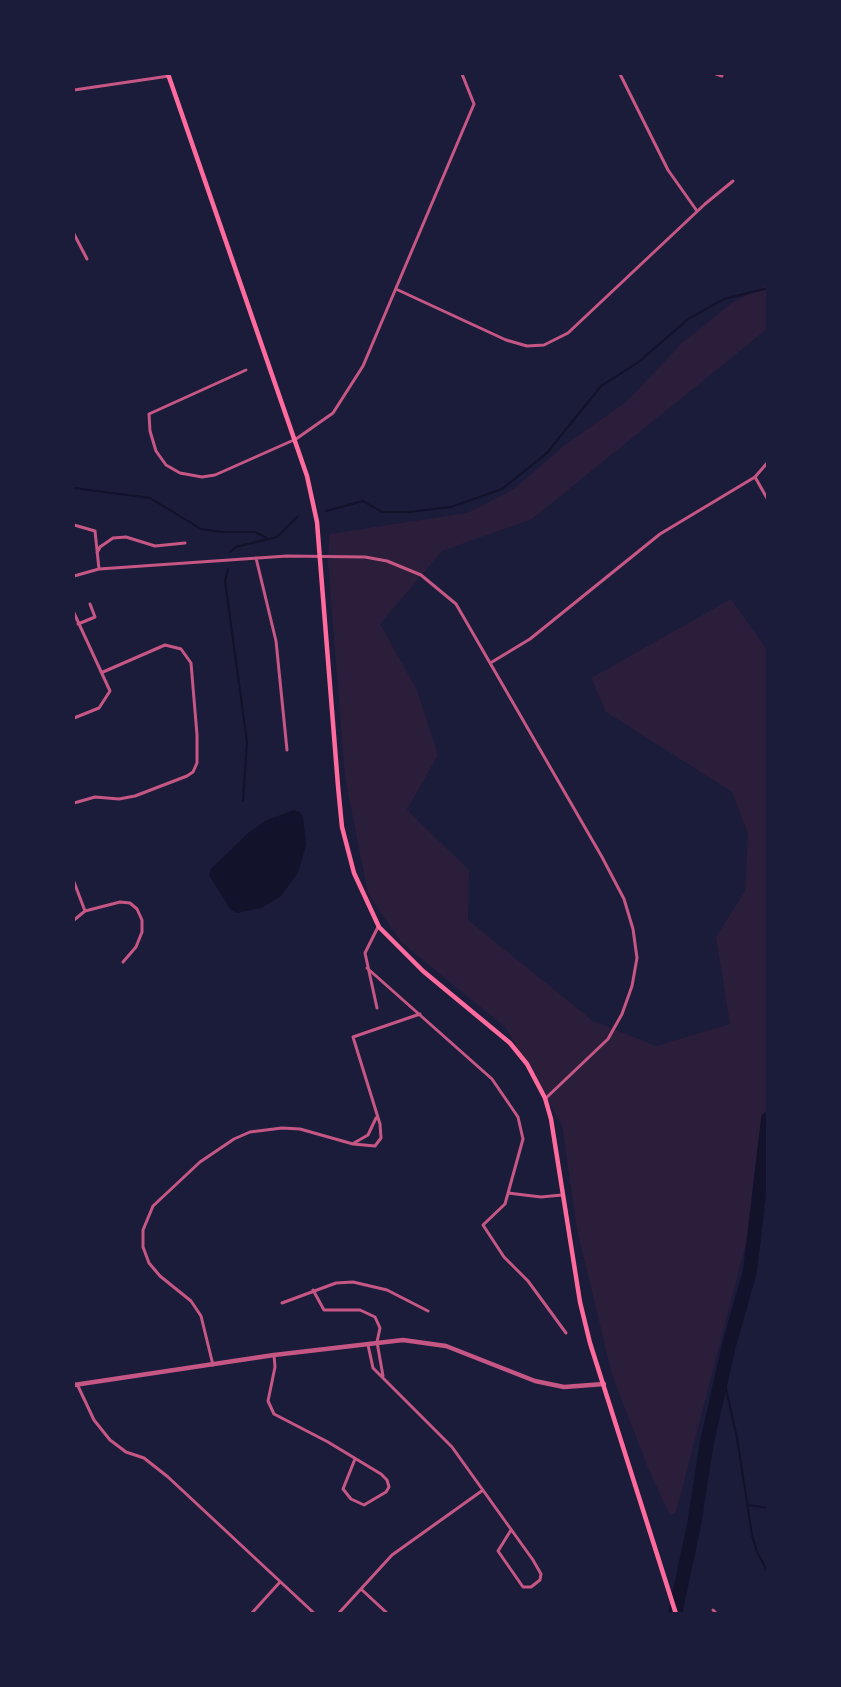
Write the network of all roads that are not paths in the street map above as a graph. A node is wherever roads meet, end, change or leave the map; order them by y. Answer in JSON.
{"nodes":[{"id":1,"x":462,"y":74,"type":"edge"},
{"id":2,"x":620,"y":74,"type":"edge"},
{"id":3,"x":716,"y":74,"type":"edge"},
{"id":4,"x":168,"y":75,"type":"edge"},
{"id":5,"x":722,"y":76,"type":"dead end"},
{"id":6,"x":74,"y":90,"type":"edge"},
{"id":7,"x":733,"y":182,"type":"dead end"},
{"id":8,"x":697,"y":212,"type":"junction"},
{"id":9,"x":74,"y":234,"type":"edge"},
{"id":10,"x":87,"y":259,"type":"dead end"},
{"id":11,"x":398,"y":290,"type":"junction"},
{"id":12,"x":246,"y":370,"type":"dead end"},
{"id":13,"x":296,"y":439,"type":"junction"},
{"id":14,"x":768,"y":462,"type":"edge"},
{"id":15,"x":755,"y":477,"type":"junction"},
{"id":16,"x":768,"y":500,"type":"edge"},
{"id":17,"x":74,"y":525,"type":"edge"},
{"id":18,"x":185,"y":543,"type":"dead end"},
{"id":19,"x":97,"y":553,"type":"junction"},
{"id":20,"x":318,"y":554,"type":"junction"},
{"id":21,"x":256,"y":558,"type":"junction"},
{"id":22,"x":99,"y":569,"type":"junction"},
{"id":23,"x":74,"y":576,"type":"edge"},
{"id":24,"x":90,"y":604,"type":"dead end"},
{"id":25,"x":74,"y":614,"type":"edge"},
{"id":26,"x":78,"y":624,"type":"junction"},
{"id":27,"x":492,"y":662,"type":"junction"},
{"id":28,"x":103,"y":672,"type":"junction"},
{"id":29,"x":74,"y":718,"type":"edge"},
{"id":30,"x":287,"y":750,"type":"dead end"},
{"id":31,"x":74,"y":803,"type":"edge"},
{"id":32,"x":74,"y":882,"type":"edge"},
{"id":33,"x":85,"y":911,"type":"junction"},
{"id":34,"x":74,"y":920,"type":"edge"},
{"id":35,"x":379,"y":927,"type":"junction"},
{"id":36,"x":123,"y":962,"type":"dead end"},
{"id":37,"x":367,"y":968,"type":"junction"},
{"id":38,"x":376,"y":1008,"type":"dead end"},
{"id":39,"x":420,"y":1014,"type":"junction"},
{"id":40,"x":545,"y":1098,"type":"junction"},
{"id":41,"x":376,"y":1117,"type":"junction"},
{"id":42,"x":353,"y":1144,"type":"junction"},
{"id":43,"x":508,"y":1193,"type":"junction"},
{"id":44,"x":562,"y":1196,"type":"junction"},
{"id":45,"x":313,"y":1290,"type":"junction"},
{"id":46,"x":282,"y":1303,"type":"dead end"},
{"id":47,"x":428,"y":1311,"type":"dead end"},
{"id":48,"x":566,"y":1333,"type":"dead end"},
{"id":49,"x":377,"y":1342,"type":"junction"},
{"id":50,"x":367,"y":1343,"type":"junction"},
{"id":51,"x":274,"y":1355,"type":"junction"},
{"id":52,"x":213,"y":1365,"type":"junction"},
{"id":53,"x":383,"y":1376,"type":"junction"},
{"id":54,"x":604,"y":1384,"type":"junction"},
{"id":55,"x":75,"y":1385,"type":"edge"},
{"id":56,"x":356,"y":1460,"type":"junction"},
{"id":57,"x":483,"y":1490,"type":"junction"},
{"id":58,"x":511,"y":1530,"type":"junction"},
{"id":59,"x":280,"y":1582,"type":"junction"},
{"id":60,"x":361,"y":1589,"type":"junction"},
{"id":61,"x":713,"y":1610,"type":"dead end"},
{"id":62,"x":251,"y":1614,"type":"edge"},
{"id":63,"x":315,"y":1614,"type":"edge"},
{"id":64,"x":338,"y":1614,"type":"edge"},
{"id":65,"x":388,"y":1614,"type":"edge"},
{"id":66,"x":676,"y":1614,"type":"edge"},
{"id":67,"x":717,"y":1614,"type":"edge"}],
"edges":[{"from":1,"to":11,"type":"street"},
{"from":2,"to":8,"type":"street"},
{"from":3,"to":5,"type":"street"},
{"from":4,"to":6,"type":"street"},
{"from":4,"to":13,"type":"main road"},
{"from":7,"to":8,"type":"street"},
{"from":8,"to":11,"type":"street"},
{"from":9,"to":10,"type":"street"},
{"from":11,"to":13,"type":"street"},
{"from":12,"to":13,"type":"street"},
{"from":13,"to":20,"type":"main road"},
{"from":14,"to":15,"type":"street"},
{"from":15,"to":16,"type":"street"},
{"from":15,"to":27,"type":"street"},
{"from":17,"to":19,"type":"street"},
{"from":18,"to":19,"type":"street"},
{"from":19,"to":22,"type":"street"},
{"from":20,"to":21,"type":"street"},
{"from":20,"to":27,"type":"street"},
{"from":20,"to":35,"type":"main road"},
{"from":21,"to":22,"type":"street"},
{"from":21,"to":30,"type":"street"},
{"from":22,"to":23,"type":"street"},
{"from":24,"to":26,"type":"street"},
{"from":25,"to":26,"type":"street"},
{"from":26,"to":28,"type":"street"},
{"from":27,"to":40,"type":"street"},
{"from":28,"to":29,"type":"street"},
{"from":28,"to":31,"type":"street"},
{"from":32,"to":33,"type":"street"},
{"from":33,"to":34,"type":"street"},
{"from":33,"to":36,"type":"street"},
{"from":35,"to":37,"type":"street"},
{"from":35,"to":40,"type":"main road"},
{"from":37,"to":38,"type":"street"},
{"from":37,"to":39,"type":"street"},
{"from":39,"to":41,"type":"street"},
{"from":39,"to":43,"type":"street"},
{"from":40,"to":44,"type":"main road"},
{"from":41,"to":42,"type":"street"},
{"from":41,"to":42,"type":"street"},
{"from":42,"to":52,"type":"street"},
{"from":43,"to":44,"type":"street"},
{"from":43,"to":48,"type":"street"},
{"from":44,"to":54,"type":"main road"},
{"from":45,"to":46,"type":"street"},
{"from":45,"to":47,"type":"street"},
{"from":45,"to":49,"type":"street"},
{"from":49,"to":50,"type":"street"},
{"from":49,"to":53,"type":"street"},
{"from":49,"to":54,"type":"street"},
{"from":50,"to":51,"type":"street"},
{"from":50,"to":53,"type":"street"},
{"from":51,"to":52,"type":"street"},
{"from":51,"to":56,"type":"street"},
{"from":52,"to":55,"type":"street"},
{"from":53,"to":57,"type":"street"},
{"from":54,"to":66,"type":"main road"},
{"from":55,"to":59,"type":"street"},
{"from":56,"to":56,"type":"street"},
{"from":57,"to":58,"type":"street"},
{"from":57,"to":60,"type":"street"},
{"from":58,"to":58,"type":"street"},
{"from":59,"to":62,"type":"street"},
{"from":59,"to":63,"type":"street"},
{"from":60,"to":64,"type":"street"},
{"from":60,"to":65,"type":"street"},
{"from":61,"to":67,"type":"street"}]}
